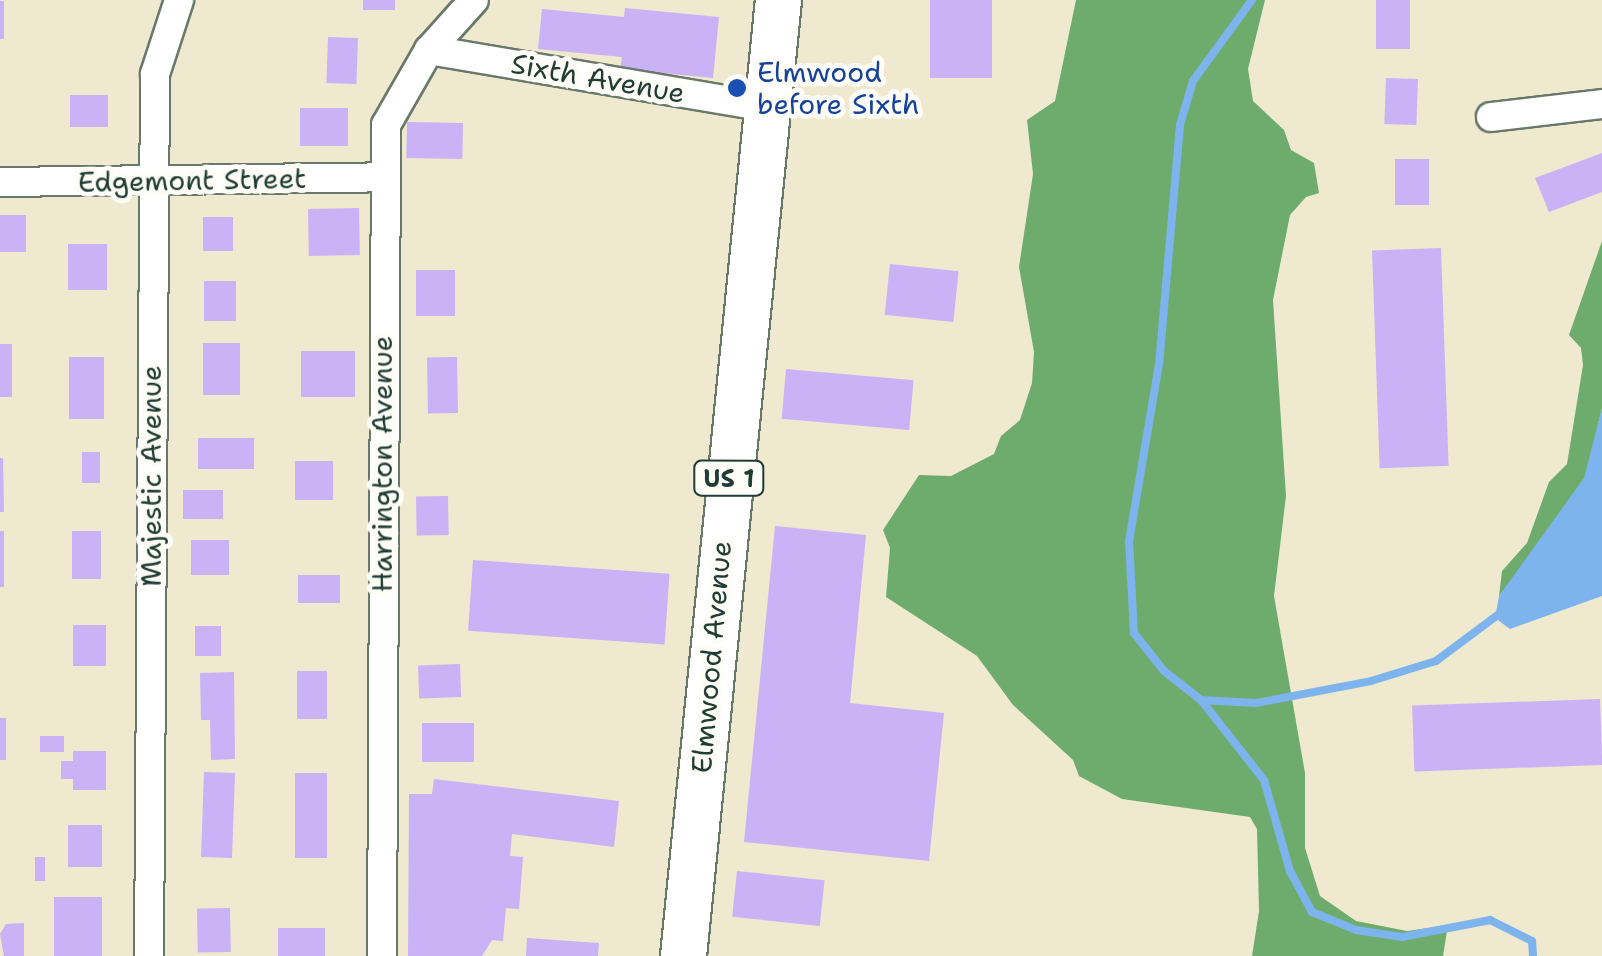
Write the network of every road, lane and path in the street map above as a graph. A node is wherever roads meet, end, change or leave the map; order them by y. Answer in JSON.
{"nodes":[{"id":1,"x":179,"y":0,"type":"edge"},
{"id":2,"x":474,"y":0,"type":"edge"},
{"id":3,"x":778,"y":0,"type":"edge"},
{"id":4,"x":429,"y":50,"type":"junction"},
{"id":5,"x":1602,"y":104,"type":"edge"},
{"id":6,"x":768,"y":107,"type":"junction"},
{"id":7,"x":1491,"y":117,"type":"dead end"},
{"id":8,"x":384,"y":177,"type":"junction"},
{"id":9,"x":153,"y":181,"type":"junction"},
{"id":10,"x":0,"y":182,"type":"edge"},
{"id":11,"x":149,"y":956,"type":"edge"},
{"id":12,"x":382,"y":956,"type":"edge"},
{"id":13,"x":683,"y":956,"type":"edge"}],
"edges":[{"from":1,"to":9,"type":"street","name":"Majestic Avenue"},
{"from":2,"to":4,"type":"street","name":"Harrington Avenue"},
{"from":3,"to":6,"type":"main road","name":"Elmwood Avenue","number":"US 1"},
{"from":4,"to":6,"type":"street","name":"Sixth Avenue"},
{"from":4,"to":8,"type":"street","name":"Harrington Avenue"},
{"from":5,"to":7,"type":"street"},
{"from":6,"to":13,"type":"main road","name":"Elmwood Avenue","number":"US 1"},
{"from":8,"to":9,"type":"street","name":"Edgemont Street"},
{"from":8,"to":12,"type":"street","name":"Harrington Avenue"},
{"from":9,"to":10,"type":"street","name":"Edgemont Street"},
{"from":9,"to":11,"type":"street","name":"Majestic Avenue"}]}
